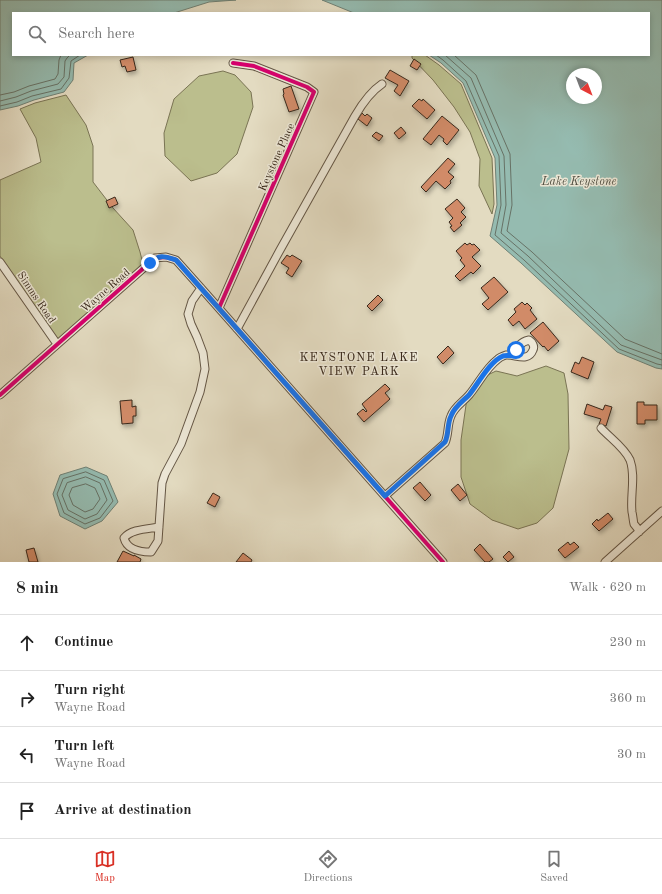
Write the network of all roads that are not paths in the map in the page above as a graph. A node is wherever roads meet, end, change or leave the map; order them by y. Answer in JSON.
{"nodes":[{"id":1,"x":233,"y":63,"type":"dead end"},
{"id":2,"x":382,"y":84,"type":"dead end"},
{"id":3,"x":0,"y":262,"type":"edge"},
{"id":4,"x":201,"y":288,"type":"junction"},
{"id":5,"x":219,"y":308,"type":"junction"},
{"id":6,"x":237,"y":329,"type":"junction"},
{"id":7,"x":57,"y":344,"type":"junction"},
{"id":8,"x":515,"y":356,"type":"dead end"},
{"id":9,"x":0,"y":395,"type":"edge"},
{"id":10,"x":601,"y":428,"type":"dead end"},
{"id":11,"x":385,"y":496,"type":"junction"},
{"id":12,"x":662,"y":512,"type":"edge"},
{"id":13,"x":159,"y":527,"type":"junction"},
{"id":14,"x":639,"y":532,"type":"junction"},
{"id":15,"x":443,"y":562,"type":"edge"},
{"id":16,"x":605,"y":562,"type":"edge"}],
"edges":[{"from":1,"to":5,"type":"street","name":"Keystone Place"},
{"from":2,"to":6,"type":"street"},
{"from":3,"to":7,"type":"street","name":"Simms Road"},
{"from":4,"to":5,"type":"street","name":"Wayne Road"},
{"from":4,"to":7,"type":"street","name":"Wayne Road"},
{"from":4,"to":13,"type":"street"},
{"from":5,"to":6,"type":"street","name":"Wayne Road"},
{"from":6,"to":11,"type":"street","name":"Wayne Road"},
{"from":7,"to":9,"type":"street","name":"Wayne Road"},
{"from":8,"to":11,"type":"street"},
{"from":10,"to":14,"type":"street"},
{"from":11,"to":15,"type":"street","name":"Wayne Road"},
{"from":12,"to":14,"type":"street"},
{"from":13,"to":13,"type":"street"},
{"from":14,"to":16,"type":"street"}]}
